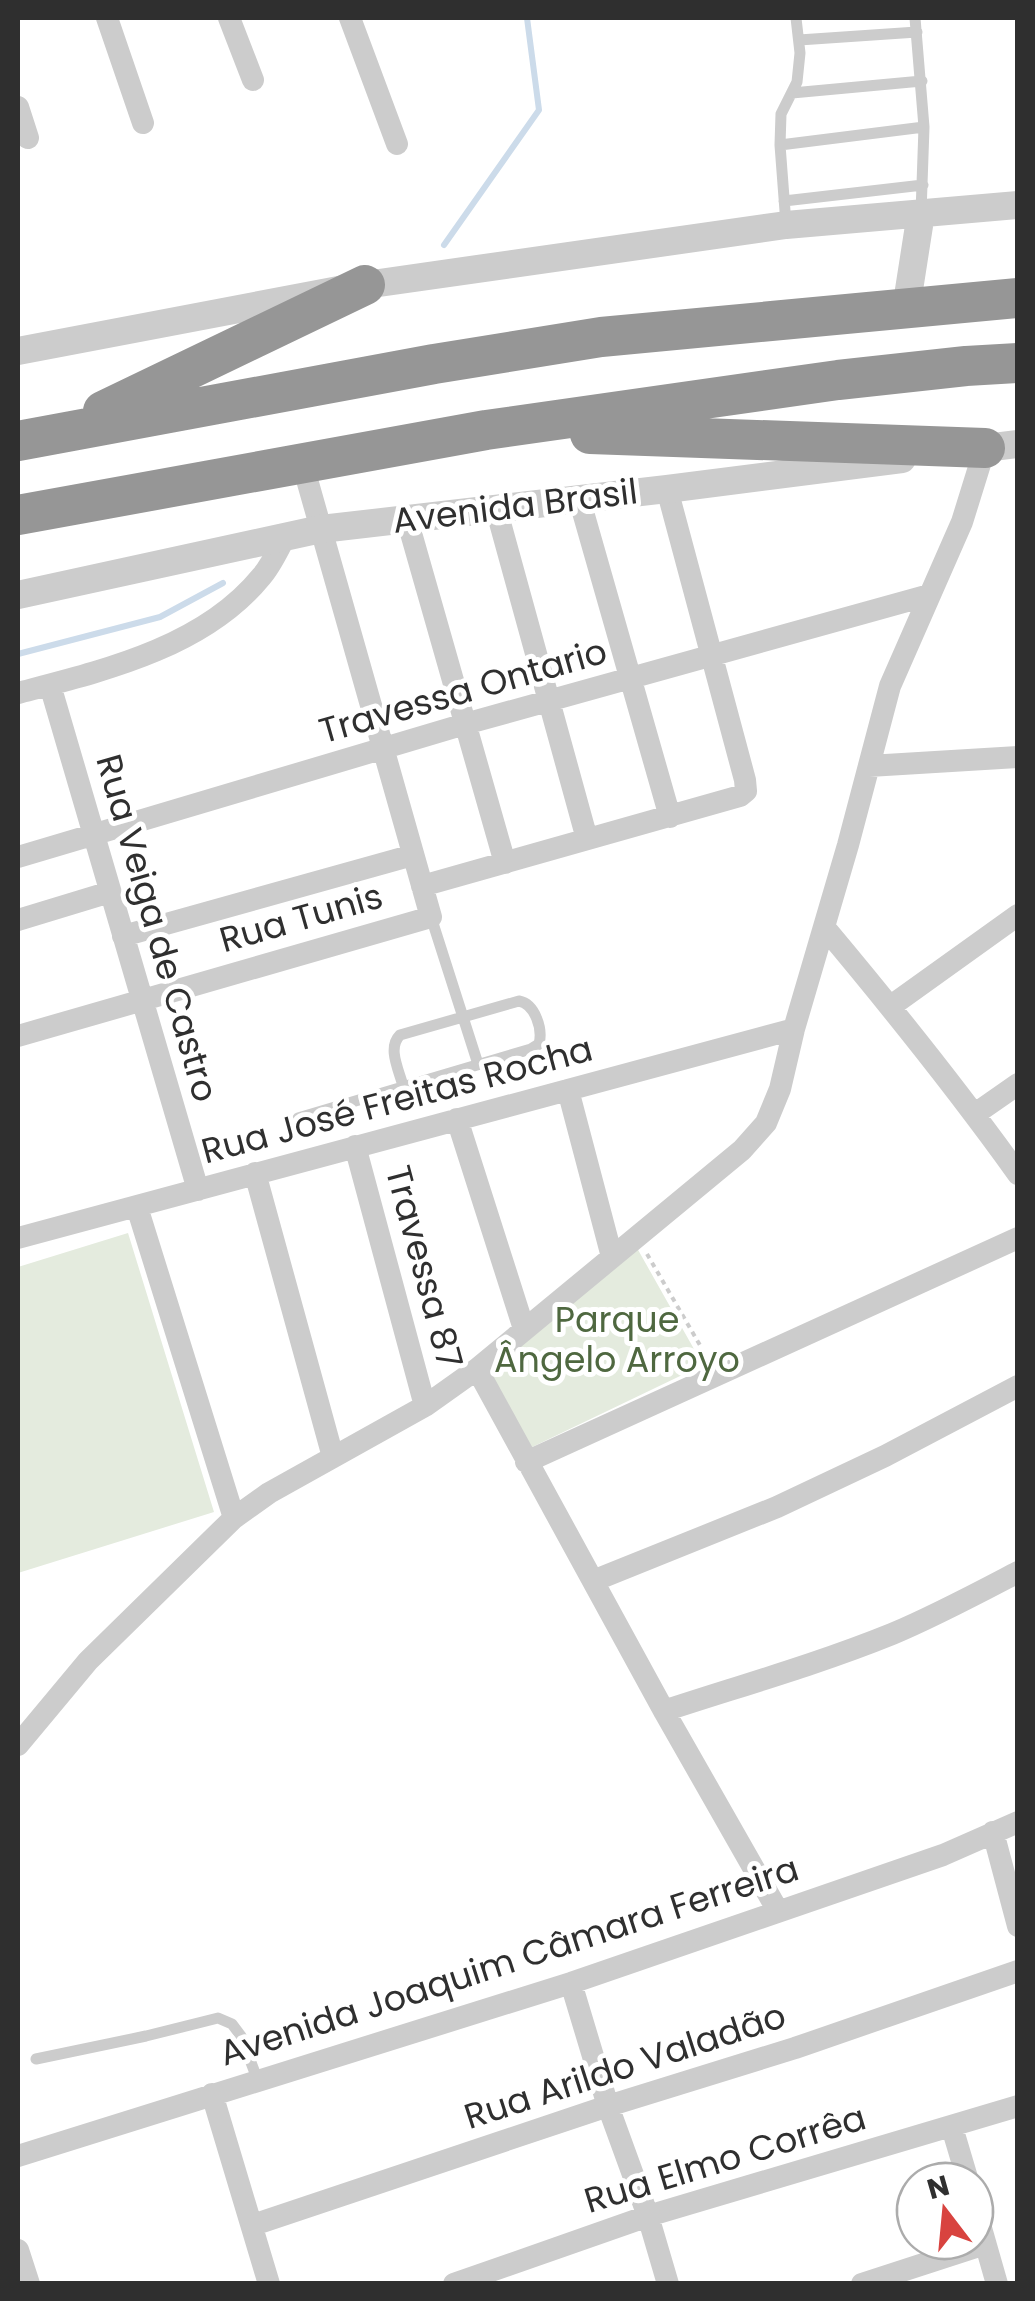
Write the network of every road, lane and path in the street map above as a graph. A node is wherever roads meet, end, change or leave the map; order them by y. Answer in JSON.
{"nodes":[{"id":1,"x":107,"y":18,"type":"edge"},
{"id":2,"x":229,"y":18,"type":"edge"},
{"id":3,"x":350,"y":18,"type":"edge"},
{"id":4,"x":796,"y":18,"type":"edge"},
{"id":5,"x":915,"y":18,"type":"edge"},
{"id":6,"x":917,"y":32,"type":"junction"},
{"id":7,"x":799,"y":40,"type":"junction"},
{"id":8,"x":253,"y":80,"type":"dead end"},
{"id":9,"x":922,"y":82,"type":"junction"},
{"id":10,"x":792,"y":93,"type":"junction"},
{"id":11,"x":18,"y":106,"type":"edge"},
{"id":12,"x":143,"y":122,"type":"dead end"},
{"id":13,"x":924,"y":127,"type":"junction"},
{"id":14,"x":28,"y":138,"type":"dead end"},
{"id":15,"x":397,"y":144,"type":"dead end"},
{"id":16,"x":780,"y":144,"type":"junction"},
{"id":17,"x":922,"y":199,"type":"junction"},
{"id":18,"x":1018,"y":205,"type":"edge"},
{"id":19,"x":785,"y":213,"type":"junction"},
{"id":20,"x":365,"y":285,"type":"junction"},
{"id":21,"x":1018,"y":298,"type":"edge"},
{"id":22,"x":906,"y":309,"type":"junction"},
{"id":23,"x":18,"y":352,"type":"edge"},
{"id":24,"x":1018,"y":363,"type":"edge"},
{"id":25,"x":486,"y":430,"type":"junction"},
{"id":26,"x":58,"y":433,"type":"junction"},
{"id":27,"x":18,"y":442,"type":"edge"},
{"id":28,"x":1001,"y":446,"type":"edge"},
{"id":29,"x":302,"y":462,"type":"junction"},
{"id":30,"x":666,"y":489,"type":"junction"},
{"id":31,"x":579,"y":498,"type":"junction"},
{"id":32,"x":496,"y":508,"type":"junction"},
{"id":33,"x":18,"y":514,"type":"edge"},
{"id":34,"x":407,"y":518,"type":"junction"},
{"id":35,"x":320,"y":529,"type":"junction"},
{"id":36,"x":285,"y":537,"type":"junction"},
{"id":37,"x":18,"y":595,"type":"edge"},
{"id":38,"x":929,"y":595,"type":"junction"},
{"id":39,"x":712,"y":656,"type":"junction"},
{"id":40,"x":631,"y":678,"type":"junction"},
{"id":41,"x":50,"y":684,"type":"junction"},
{"id":42,"x":18,"y":693,"type":"edge"},
{"id":43,"x":548,"y":701,"type":"junction"},
{"id":44,"x":466,"y":724,"type":"junction"},
{"id":45,"x":383,"y":750,"type":"junction"},
{"id":46,"x":1018,"y":757,"type":"edge"},
{"id":47,"x":869,"y":766,"type":"junction"},
{"id":48,"x":670,"y":816,"type":"junction"},
{"id":49,"x":93,"y":835,"type":"junction"},
{"id":50,"x":587,"y":839,"type":"junction"},
{"id":51,"x":414,"y":855,"type":"junction"},
{"id":52,"x":18,"y":857,"type":"edge"},
{"id":53,"x":506,"y":863,"type":"junction"},
{"id":54,"x":422,"y":886,"type":"junction"},
{"id":55,"x":110,"y":892,"type":"junction"},
{"id":56,"x":1018,"y":915,"type":"edge"},
{"id":57,"x":431,"y":917,"type":"junction"},
{"id":58,"x":18,"y":920,"type":"edge"},
{"id":59,"x":825,"y":928,"type":"junction"},
{"id":60,"x":123,"y":936,"type":"junction"},
{"id":61,"x":142,"y":1000,"type":"junction"},
{"id":62,"x":891,"y":1006,"type":"junction"},
{"id":63,"x":464,"y":1016,"type":"junction"},
{"id":64,"x":794,"y":1029,"type":"junction"},
{"id":65,"x":18,"y":1036,"type":"edge"},
{"id":66,"x":478,"y":1064,"type":"junction"},
{"id":67,"x":1018,"y":1084,"type":"edge"},
{"id":68,"x":403,"y":1086,"type":"junction"},
{"id":69,"x":568,"y":1090,"type":"junction"},
{"id":70,"x":975,"y":1114,"type":"junction"},
{"id":71,"x":298,"y":1118,"type":"dead end"},
{"id":72,"x":458,"y":1119,"type":"junction"},
{"id":73,"x":355,"y":1146,"type":"junction"},
{"id":74,"x":256,"y":1173,"type":"junction"},
{"id":75,"x":1018,"y":1174,"type":"edge"},
{"id":76,"x":198,"y":1190,"type":"junction"},
{"id":77,"x":138,"y":1207,"type":"junction"},
{"id":78,"x":637,"y":1237,"type":"junction"},
{"id":79,"x":18,"y":1238,"type":"edge"},
{"id":80,"x":1018,"y":1238,"type":"edge"},
{"id":81,"x":612,"y":1258,"type":"junction"},
{"id":82,"x":524,"y":1329,"type":"junction"},
{"id":83,"x":477,"y":1369,"type":"junction"},
{"id":84,"x":718,"y":1376,"type":"junction"},
{"id":85,"x":1018,"y":1386,"type":"edge"},
{"id":86,"x":426,"y":1406,"type":"junction"},
{"id":87,"x":333,"y":1457,"type":"junction"},
{"id":88,"x":526,"y":1462,"type":"junction"},
{"id":89,"x":234,"y":1518,"type":"junction"},
{"id":90,"x":1018,"y":1572,"type":"edge"},
{"id":91,"x":593,"y":1581,"type":"junction"},
{"id":92,"x":664,"y":1711,"type":"junction"},
{"id":93,"x":20,"y":1735,"type":"edge"},
{"id":94,"x":1018,"y":1822,"type":"edge"},
{"id":95,"x":994,"y":1832,"type":"junction"},
{"id":96,"x":778,"y":1910,"type":"junction"},
{"id":97,"x":1018,"y":1926,"type":"edge"},
{"id":98,"x":1018,"y":1971,"type":"edge"},
{"id":99,"x":571,"y":1983,"type":"junction"},
{"id":100,"x":36,"y":2059,"type":"dead end"},
{"id":101,"x":258,"y":2082,"type":"junction"},
{"id":102,"x":212,"y":2094,"type":"junction"},
{"id":103,"x":608,"y":2106,"type":"junction"},
{"id":104,"x":1018,"y":2106,"type":"edge"},
{"id":105,"x":952,"y":2127,"type":"junction"},
{"id":106,"x":18,"y":2156,"type":"edge"},
{"id":107,"x":962,"y":2161,"type":"edge"},
{"id":108,"x":648,"y":2216,"type":"junction"},
{"id":109,"x":253,"y":2225,"type":"junction"},
{"id":110,"x":18,"y":2250,"type":"edge"},
{"id":111,"x":520,"y":2260,"type":"junction"},
{"id":112,"x":933,"y":2261,"type":"edge"},
{"id":113,"x":26,"y":2283,"type":"edge"},
{"id":114,"x":269,"y":2284,"type":"edge"},
{"id":115,"x":454,"y":2284,"type":"edge"},
{"id":116,"x":527,"y":2284,"type":"edge"},
{"id":117,"x":668,"y":2284,"type":"edge"},
{"id":118,"x":862,"y":2284,"type":"edge"}],
"edges":[{"from":1,"to":12,"type":"street"},
{"from":2,"to":8,"type":"street"},
{"from":3,"to":15,"type":"street"},
{"from":4,"to":7,"type":"lane"},
{"from":5,"to":6,"type":"lane"},
{"from":6,"to":7,"type":"lane"},
{"from":6,"to":9,"type":"lane"},
{"from":7,"to":10,"type":"lane"},
{"from":9,"to":10,"type":"lane"},
{"from":9,"to":13,"type":"lane"},
{"from":10,"to":16,"type":"lane"},
{"from":11,"to":14,"type":"street"},
{"from":13,"to":16,"type":"lane"},
{"from":13,"to":17,"type":"lane"},
{"from":16,"to":19,"type":"lane"},
{"from":17,"to":18,"type":"street"},
{"from":17,"to":19,"type":"street"},
{"from":17,"to":22,"type":"street"},
{"from":19,"to":20,"type":"street"},
{"from":20,"to":23,"type":"street"},
{"from":20,"to":26,"type":"highway"},
{"from":21,"to":22,"type":"highway"},
{"from":22,"to":26,"type":"highway"},
{"from":24,"to":25,"type":"highway","name":"Avenida Brasil"},
{"from":25,"to":28,"type":"highway"},
{"from":25,"to":29,"type":"highway","name":"Avenida Brasil"},
{"from":26,"to":27,"type":"highway"},
{"from":28,"to":30,"type":"street","name":"Avenida Brasil"},
{"from":28,"to":38,"type":"street"},
{"from":29,"to":33,"type":"highway","name":"Avenida Brasil"},
{"from":29,"to":35,"type":"street"},
{"from":30,"to":31,"type":"street","name":"Avenida Brasil"},
{"from":30,"to":39,"type":"street"},
{"from":31,"to":32,"type":"street","name":"Avenida Brasil"},
{"from":31,"to":40,"type":"street"},
{"from":32,"to":34,"type":"street","name":"Avenida Brasil"},
{"from":32,"to":43,"type":"street"},
{"from":34,"to":35,"type":"street","name":"Avenida Brasil"},
{"from":34,"to":44,"type":"street"},
{"from":35,"to":36,"type":"street","name":"Avenida Brasil"},
{"from":35,"to":45,"type":"street"},
{"from":36,"to":37,"type":"street","name":"Avenida Brasil"},
{"from":36,"to":41,"type":"street"},
{"from":38,"to":39,"type":"street","name":"Travessa Ontario"},
{"from":38,"to":47,"type":"street"},
{"from":39,"to":40,"type":"street","name":"Travessa Ontario"},
{"from":39,"to":48,"type":"street","name":"Rua Tunis"},
{"from":40,"to":43,"type":"street","name":"Travessa Ontario"},
{"from":40,"to":48,"type":"street"},
{"from":41,"to":42,"type":"street"},
{"from":41,"to":49,"type":"street","name":"Rua Veiga de Castro"},
{"from":43,"to":44,"type":"street","name":"Travessa Ontario"},
{"from":43,"to":50,"type":"street"},
{"from":44,"to":45,"type":"street","name":"Travessa Ontario"},
{"from":44,"to":53,"type":"street"},
{"from":45,"to":49,"type":"street","name":"Travessa Ontario"},
{"from":45,"to":51,"type":"street"},
{"from":46,"to":47,"type":"street"},
{"from":47,"to":59,"type":"street"},
{"from":48,"to":50,"type":"street","name":"Rua Tunis"},
{"from":49,"to":52,"type":"street","name":"Travessa Ontario"},
{"from":49,"to":55,"type":"street","name":"Rua Veiga de Castro"},
{"from":50,"to":53,"type":"street","name":"Rua Tunis"},
{"from":51,"to":54,"type":"street"},
{"from":51,"to":60,"type":"street"},
{"from":53,"to":54,"type":"street","name":"Rua Tunis"},
{"from":54,"to":57,"type":"street"},
{"from":55,"to":58,"type":"street"},
{"from":55,"to":60,"type":"street","name":"Rua Veiga de Castro"},
{"from":56,"to":62,"type":"street"},
{"from":57,"to":61,"type":"street","name":"Rua Tunis"},
{"from":57,"to":63,"type":"lane"},
{"from":59,"to":62,"type":"street"},
{"from":59,"to":64,"type":"street"},
{"from":60,"to":61,"type":"street","name":"Rua Veiga de Castro"},
{"from":61,"to":65,"type":"street","name":"Rua Tunis"},
{"from":61,"to":76,"type":"street","name":"Rua Veiga de Castro"},
{"from":62,"to":70,"type":"street"},
{"from":63,"to":66,"type":"lane"},
{"from":63,"to":66,"type":"lane"},
{"from":63,"to":68,"type":"lane"},
{"from":64,"to":69,"type":"street","name":"Rua José Freitas Rocha"},
{"from":64,"to":78,"type":"street"},
{"from":66,"to":68,"type":"lane"},
{"from":67,"to":70,"type":"street"},
{"from":68,"to":71,"type":"lane"},
{"from":69,"to":72,"type":"street","name":"Rua José Freitas Rocha"},
{"from":69,"to":81,"type":"street"},
{"from":70,"to":75,"type":"street"},
{"from":72,"to":73,"type":"street","name":"Rua José Freitas Rocha"},
{"from":72,"to":82,"type":"street"},
{"from":73,"to":74,"type":"street","name":"Rua José Freitas Rocha"},
{"from":73,"to":86,"type":"street","name":"Travessa 87"},
{"from":74,"to":76,"type":"street","name":"Rua José Freitas Rocha"},
{"from":74,"to":87,"type":"street"},
{"from":76,"to":77,"type":"street","name":"Rua José Freitas Rocha"},
{"from":77,"to":79,"type":"street","name":"Rua José Freitas Rocha"},
{"from":77,"to":89,"type":"street"},
{"from":78,"to":81,"type":"street"},
{"from":78,"to":84,"type":"path"},
{"from":80,"to":84,"type":"street"},
{"from":81,"to":82,"type":"street"},
{"from":82,"to":83,"type":"street"},
{"from":83,"to":86,"type":"street"},
{"from":83,"to":88,"type":"street"},
{"from":84,"to":88,"type":"street"},
{"from":85,"to":91,"type":"street"},
{"from":86,"to":87,"type":"street"},
{"from":87,"to":89,"type":"street"},
{"from":88,"to":91,"type":"street"},
{"from":89,"to":93,"type":"street"},
{"from":90,"to":92,"type":"street"},
{"from":91,"to":92,"type":"street"},
{"from":92,"to":96,"type":"street"},
{"from":94,"to":95,"type":"street","name":"Avenida Joaquim Câmara Ferreira"},
{"from":95,"to":96,"type":"street","name":"Avenida Joaquim Câmara Ferreira"},
{"from":95,"to":97,"type":"street"},
{"from":96,"to":99,"type":"street","name":"Avenida Joaquim Câmara Ferreira"},
{"from":98,"to":103,"type":"street","name":"Rua Arildo Valadão"},
{"from":99,"to":101,"type":"street","name":"Avenida Joaquim Câmara Ferreira"},
{"from":99,"to":103,"type":"street"},
{"from":100,"to":101,"type":"lane"},
{"from":101,"to":102,"type":"street","name":"Avenida Joaquim Câmara Ferreira"},
{"from":102,"to":106,"type":"street","name":"Avenida Joaquim Câmara Ferreira"},
{"from":102,"to":109,"type":"street"},
{"from":103,"to":108,"type":"street"},
{"from":103,"to":109,"type":"street","name":"Rua Arildo Valadão"},
{"from":104,"to":105,"type":"street","name":"Rua Elmo Corrêa"},
{"from":105,"to":107,"type":"street"},
{"from":105,"to":108,"type":"street","name":"Rua Elmo Corrêa"},
{"from":108,"to":111,"type":"street","name":"Rua Elmo Corrêa"},
{"from":108,"to":117,"type":"street"},
{"from":109,"to":114,"type":"street"},
{"from":110,"to":113,"type":"street"},
{"from":111,"to":115,"type":"street","name":"Rua Elmo Corrêa"},
{"from":111,"to":116,"type":"street"},
{"from":112,"to":118,"type":"street"}]}
